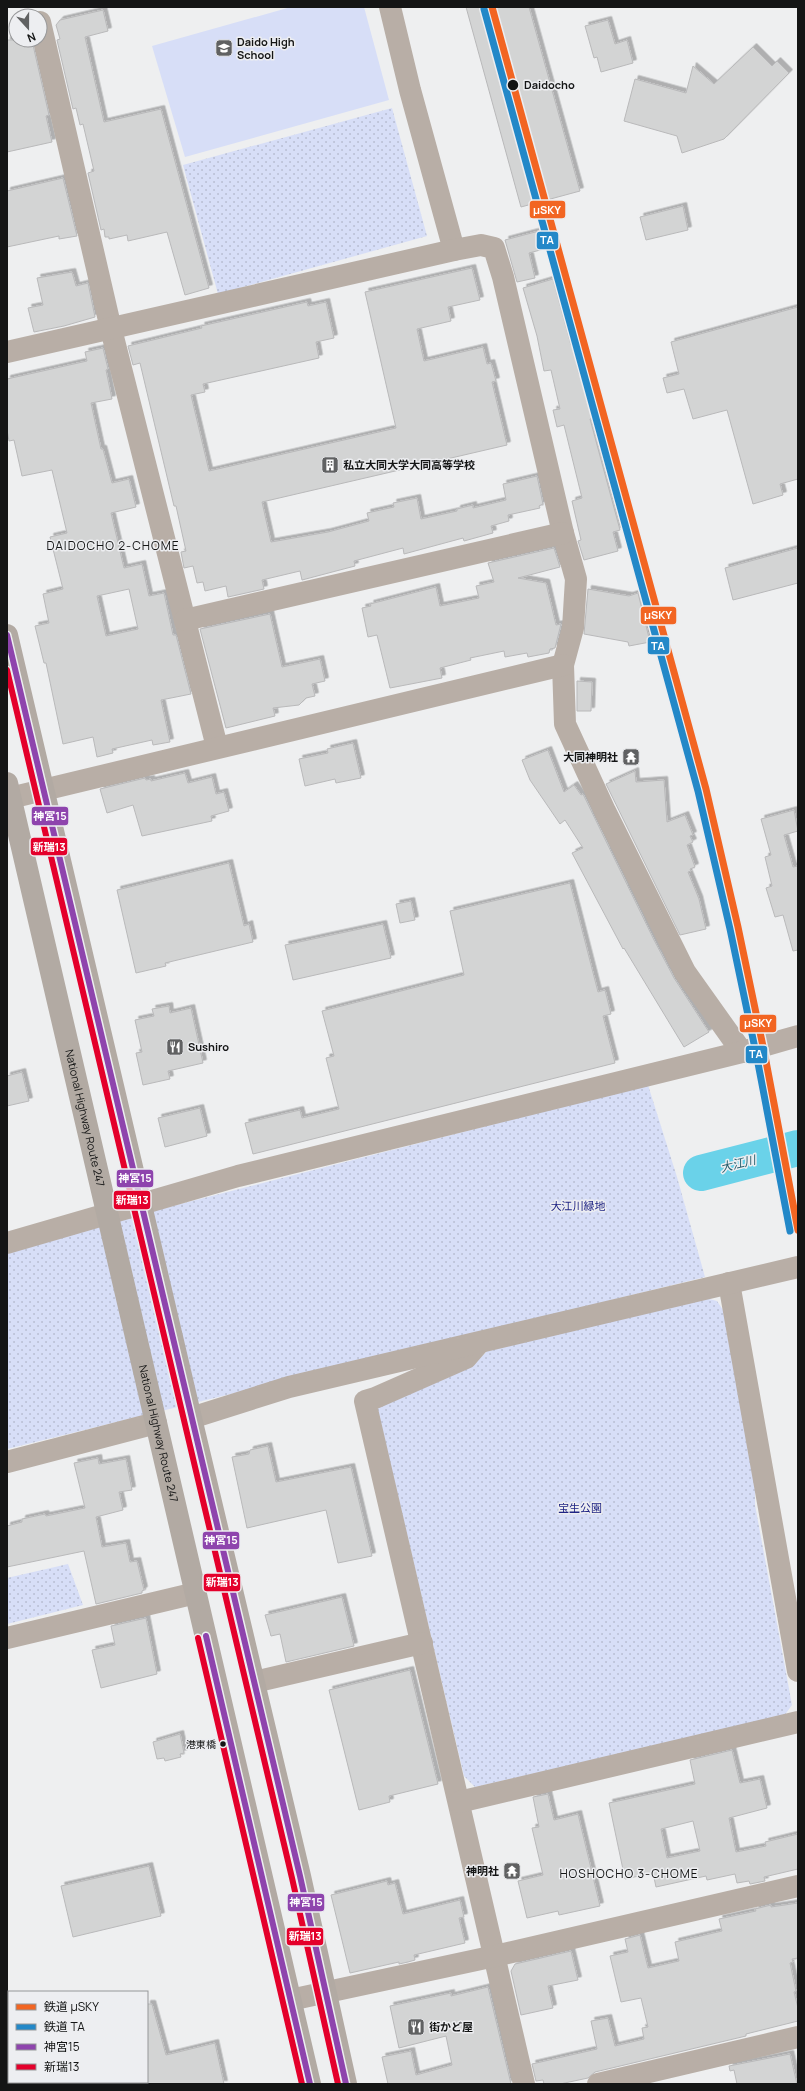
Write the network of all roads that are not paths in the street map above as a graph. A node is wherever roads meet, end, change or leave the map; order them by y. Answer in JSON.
{"nodes":[{"id":1,"x":390,"y":7,"type":"edge"},
{"id":2,"x":46,"y":48,"type":"edge"},
{"id":3,"x":454,"y":250,"type":"junction"},
{"id":4,"x":111,"y":329,"type":"junction"},
{"id":5,"x":7,"y":352,"type":"edge"},
{"id":6,"x":563,"y":533,"type":"junction"},
{"id":7,"x":185,"y":620,"type":"junction"},
{"id":8,"x":7,"y":635,"type":"edge"},
{"id":9,"x":563,"y":665,"type":"junction"},
{"id":10,"x":217,"y":747,"type":"junction"},
{"id":11,"x":43,"y":789,"type":"junction"},
{"id":12,"x":9,"y":791,"type":"edge"},
{"id":13,"x":798,"y":1036,"type":"edge"},
{"id":14,"x":742,"y":1052,"type":"junction"},
{"id":15,"x":141,"y":1205,"type":"junction"},
{"id":16,"x":108,"y":1215,"type":"junction"},
{"id":17,"x":7,"y":1243,"type":"edge"},
{"id":18,"x":798,"y":1267,"type":"edge"},
{"id":19,"x":729,"y":1283,"type":"junction"},
{"id":20,"x":479,"y":1343,"type":"junction"},
{"id":21,"x":190,"y":1418,"type":"junction"},
{"id":22,"x":156,"y":1423,"type":"junction"},
{"id":23,"x":7,"y":1462,"type":"edge"},
{"id":24,"x":196,"y":1593,"type":"junction"},
{"id":25,"x":7,"y":1638,"type":"edge"},
{"id":26,"x":422,"y":1643,"type":"junction"},
{"id":27,"x":798,"y":1671,"type":"edge"},
{"id":28,"x":254,"y":1682,"type":"junction"},
{"id":29,"x":798,"y":1722,"type":"edge"},
{"id":30,"x":459,"y":1802,"type":"junction"},
{"id":31,"x":798,"y":1886,"type":"edge"},
{"id":32,"x":495,"y":1956,"type":"junction"},
{"id":33,"x":326,"y":1991,"type":"junction"},
{"id":34,"x":290,"y":2000,"type":"junction"},
{"id":35,"x":798,"y":2037,"type":"edge"},
{"id":36,"x":310,"y":2084,"type":"edge"},
{"id":37,"x":346,"y":2084,"type":"edge"},
{"id":38,"x":524,"y":2084,"type":"edge"},
{"id":39,"x":598,"y":2084,"type":"edge"}],
"edges":[{"from":1,"to":3,"type":"street"},
{"from":2,"to":4,"type":"street"},
{"from":3,"to":4,"type":"street"},
{"from":3,"to":6,"type":"street"},
{"from":4,"to":5,"type":"street"},
{"from":4,"to":7,"type":"street"},
{"from":6,"to":7,"type":"street"},
{"from":6,"to":9,"type":"street"},
{"from":7,"to":10,"type":"street"},
{"from":8,"to":11,"type":"highway"},
{"from":9,"to":10,"type":"street"},
{"from":9,"to":14,"type":"street"},
{"from":10,"to":11,"type":"street"},
{"from":11,"to":12,"type":"street"},
{"from":11,"to":15,"type":"highway"},
{"from":12,"to":16,"type":"highway","name":"National Highway Route 247"},
{"from":13,"to":14,"type":"street"},
{"from":14,"to":15,"type":"street"},
{"from":15,"to":16,"type":"street"},
{"from":15,"to":21,"type":"highway"},
{"from":16,"to":17,"type":"street"},
{"from":16,"to":22,"type":"highway","name":"National Highway Route 247"},
{"from":18,"to":19,"type":"street"},
{"from":19,"to":20,"type":"street"},
{"from":19,"to":27,"type":"street"},
{"from":20,"to":21,"type":"street"},
{"from":20,"to":26,"type":"street"},
{"from":21,"to":28,"type":"highway"},
{"from":22,"to":23,"type":"street"},
{"from":22,"to":24,"type":"highway","name":"National Highway Route 247"},
{"from":24,"to":25,"type":"street"},
{"from":24,"to":34,"type":"highway","name":"National Highway Route 247"},
{"from":26,"to":28,"type":"street"},
{"from":26,"to":30,"type":"street"},
{"from":28,"to":33,"type":"highway"},
{"from":29,"to":30,"type":"street"},
{"from":30,"to":32,"type":"street"},
{"from":31,"to":32,"type":"street"},
{"from":32,"to":33,"type":"street"},
{"from":32,"to":38,"type":"street"},
{"from":33,"to":34,"type":"street"},
{"from":33,"to":37,"type":"highway"},
{"from":34,"to":36,"type":"highway","name":"National Highway Route 247"},
{"from":35,"to":39,"type":"street"}]}
